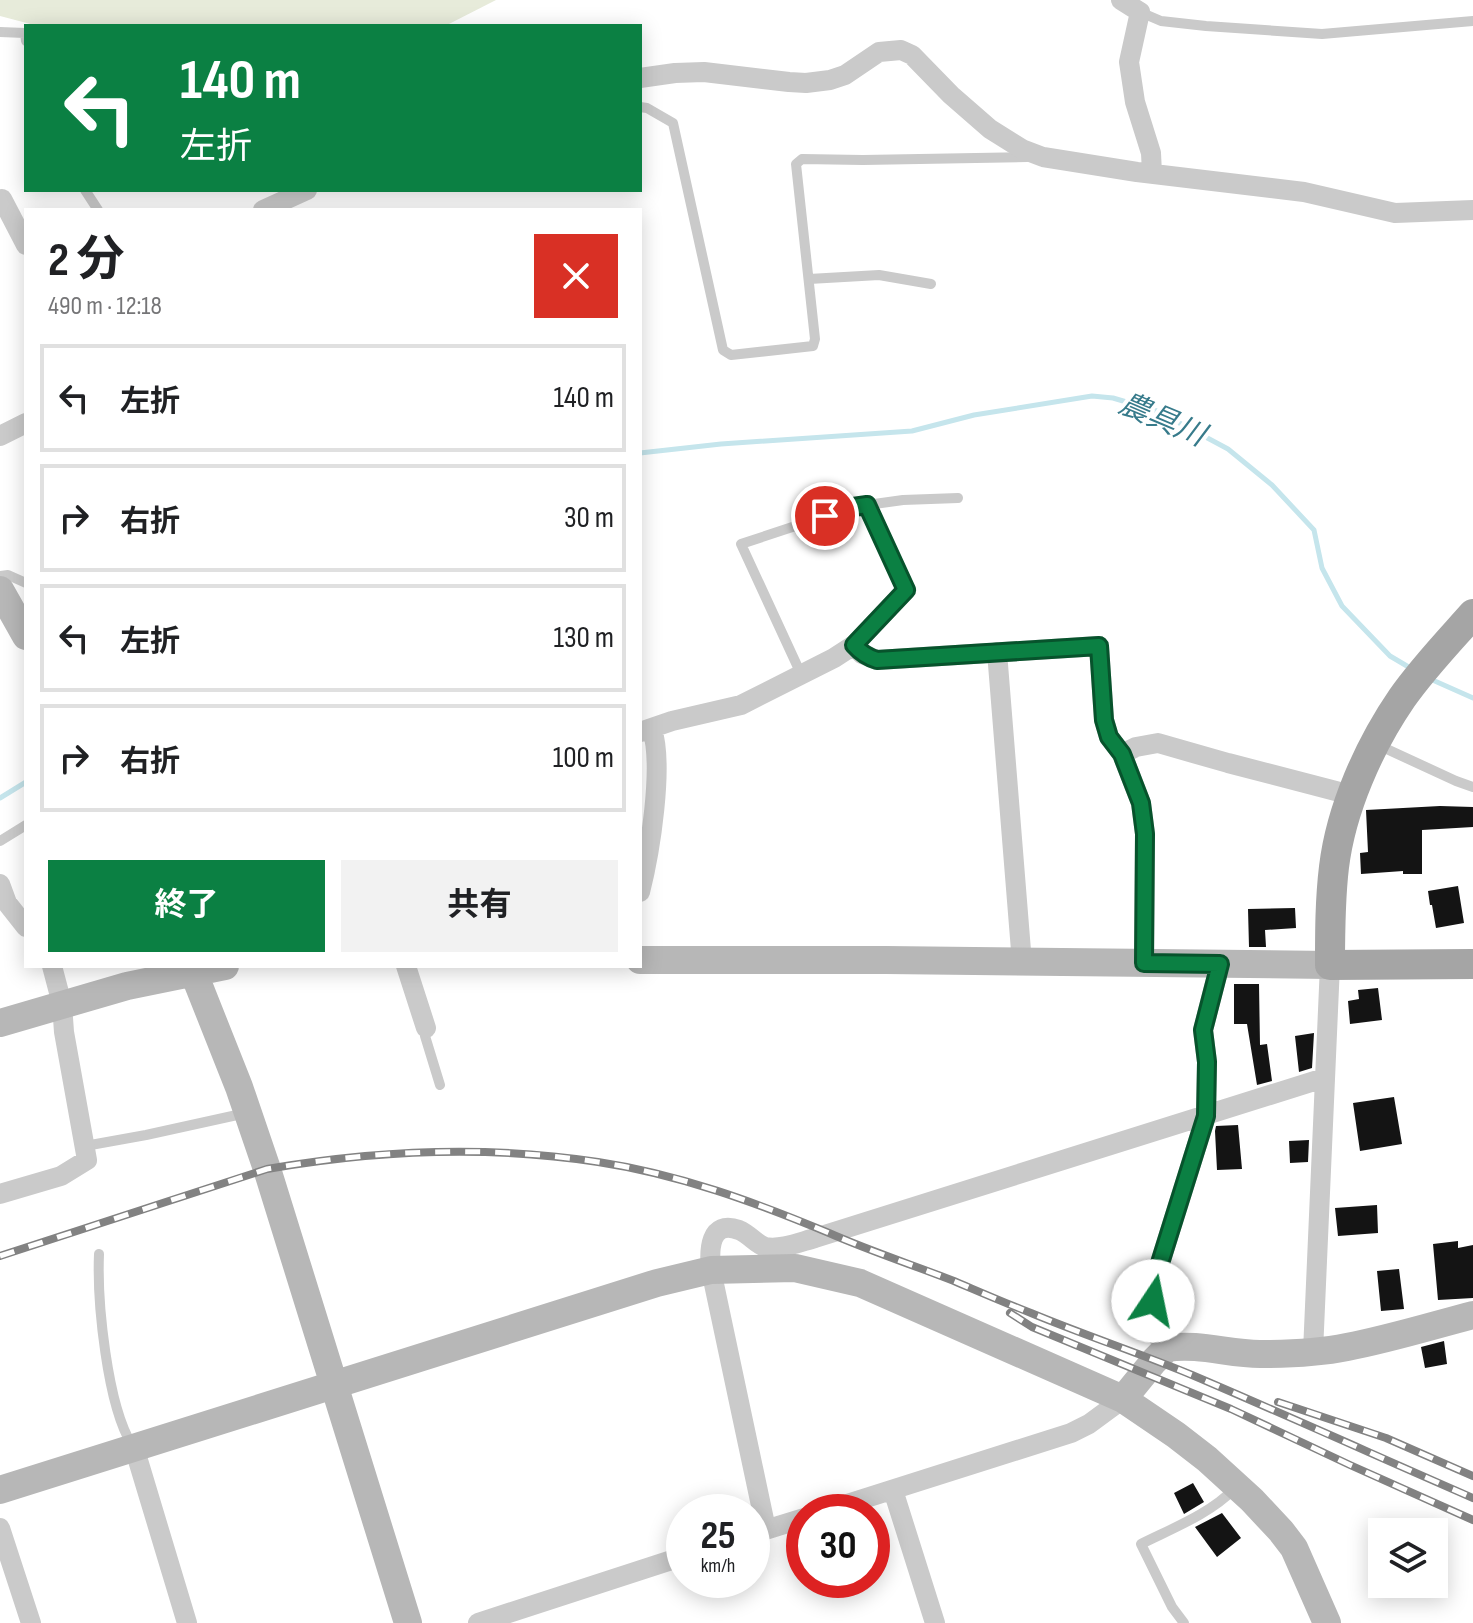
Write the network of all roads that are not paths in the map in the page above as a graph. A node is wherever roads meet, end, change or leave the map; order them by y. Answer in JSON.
{"nodes":[{"id":1,"x":1121,"y":0,"type":"edge"},
{"id":2,"x":1140,"y":12,"type":"junction"},
{"id":3,"x":1473,"y":21,"type":"edge"},
{"id":4,"x":0,"y":32,"type":"edge"},
{"id":5,"x":24,"y":33,"type":"edge"},
{"id":6,"x":642,"y":78,"type":"edge"},
{"id":7,"x":642,"y":107,"type":"edge"},
{"id":8,"x":1043,"y":157,"type":"junction"},
{"id":9,"x":1152,"y":173,"type":"junction"},
{"id":10,"x":303,"y":192,"type":"edge"},
{"id":11,"x":2,"y":199,"type":"edge"},
{"id":12,"x":267,"y":208,"type":"edge"},
{"id":13,"x":1473,"y":210,"type":"edge"},
{"id":14,"x":24,"y":241,"type":"edge"},
{"id":15,"x":809,"y":279,"type":"junction"},
{"id":16,"x":931,"y":284,"type":"dead end"},
{"id":17,"x":24,"y":424,"type":"edge"},
{"id":18,"x":0,"y":436,"type":"edge"},
{"id":19,"x":958,"y":498,"type":"dead end"},
{"id":20,"x":867,"y":505,"type":"junction"},
{"id":21,"x":0,"y":576,"type":"edge"},
{"id":22,"x":24,"y":582,"type":"edge"},
{"id":23,"x":0,"y":590,"type":"edge"},
{"id":24,"x":906,"y":590,"type":"joint"},
{"id":25,"x":1473,"y":614,"type":"edge"},
{"id":26,"x":24,"y":632,"type":"edge"},
{"id":27,"x":854,"y":645,"type":"junction"},
{"id":28,"x":997,"y":652,"type":"junction"},
{"id":29,"x":801,"y":674,"type":"junction"},
{"id":30,"x":646,"y":730,"type":"edge"},
{"id":31,"x":1376,"y":744,"type":"junction"},
{"id":32,"x":1122,"y":754,"type":"junction"},
{"id":33,"x":1473,"y":787,"type":"edge"},
{"id":34,"x":1351,"y":795,"type":"junction"},
{"id":35,"x":24,"y":826,"type":"edge"},
{"id":36,"x":0,"y":841,"type":"edge"},
{"id":37,"x":0,"y":884,"type":"edge"},
{"id":38,"x":642,"y":884,"type":"edge"},
{"id":39,"x":24,"y":924,"type":"edge"},
{"id":40,"x":642,"y":960,"type":"edge"},
{"id":41,"x":1022,"y":963,"type":"junction"},
{"id":42,"x":1144,"y":963,"type":"junction"},
{"id":43,"x":1220,"y":964,"type":"junction"},
{"id":44,"x":1473,"y":964,"type":"edge"},
{"id":45,"x":1330,"y":965,"type":"junction"},
{"id":46,"x":53,"y":968,"type":"edge"},
{"id":47,"x":407,"y":968,"type":"edge"},
{"id":48,"x":193,"y":969,"type":"edge"},
{"id":49,"x":62,"y":1004,"type":"junction"},
{"id":50,"x":0,"y":1023,"type":"edge"},
{"id":51,"x":426,"y":1028,"type":"joint"},
{"id":52,"x":1324,"y":1078,"type":"junction"},
{"id":53,"x":440,"y":1085,"type":"dead end"},
{"id":54,"x":247,"y":1110,"type":"junction"},
{"id":55,"x":1206,"y":1116,"type":"junction"},
{"id":56,"x":85,"y":1146,"type":"junction"},
{"id":57,"x":0,"y":1194,"type":"edge"},
{"id":58,"x":99,"y":1254,"type":"dead end"},
{"id":59,"x":711,"y":1270,"type":"junction"},
{"id":60,"x":1473,"y":1315,"type":"edge"},
{"id":61,"x":1167,"y":1348,"type":"junction"},
{"id":62,"x":1313,"y":1352,"type":"junction"},
{"id":63,"x":335,"y":1385,"type":"junction"},
{"id":64,"x":1123,"y":1399,"type":"junction"},
{"id":65,"x":134,"y":1447,"type":"junction"},
{"id":66,"x":1237,"y":1486,"type":"junction"},
{"id":67,"x":0,"y":1490,"type":"edge"},
{"id":68,"x":893,"y":1490,"type":"junction"},
{"id":69,"x":752,"y":1494,"type":"edge"},
{"id":70,"x":880,"y":1494,"type":"edge"},
{"id":71,"x":0,"y":1528,"type":"edge"},
{"id":72,"x":666,"y":1562,"type":"edge"},
{"id":73,"x":31,"y":1623,"type":"edge"},
{"id":74,"x":187,"y":1623,"type":"edge"},
{"id":75,"x":408,"y":1623,"type":"edge"},
{"id":76,"x":478,"y":1623,"type":"edge"},
{"id":77,"x":935,"y":1623,"type":"edge"},
{"id":78,"x":1184,"y":1623,"type":"edge"},
{"id":79,"x":1327,"y":1623,"type":"edge"}],
"edges":[{"from":1,"to":2,"type":"street"},
{"from":2,"to":3,"type":"lane"},
{"from":2,"to":9,"type":"street"},
{"from":4,"to":5,"type":"lane"},
{"from":6,"to":8,"type":"street"},
{"from":7,"to":15,"type":"lane"},
{"from":8,"to":9,"type":"street"},
{"from":8,"to":15,"type":"lane"},
{"from":9,"to":13,"type":"street"},
{"from":10,"to":12,"type":"street"},
{"from":11,"to":14,"type":"street"},
{"from":15,"to":16,"type":"lane"},
{"from":17,"to":18,"type":"street"},
{"from":19,"to":20,"type":"lane"},
{"from":20,"to":24,"type":"lane"},
{"from":20,"to":29,"type":"lane"},
{"from":21,"to":22,"type":"lane"},
{"from":23,"to":26,"type":"street"},
{"from":24,"to":27,"type":"street"},
{"from":25,"to":31,"type":"main road"},
{"from":27,"to":28,"type":"street"},
{"from":27,"to":29,"type":"street"},
{"from":28,"to":32,"type":"street"},
{"from":28,"to":41,"type":"street"},
{"from":29,"to":30,"type":"street"},
{"from":30,"to":38,"type":"street"},
{"from":31,"to":33,"type":"lane"},
{"from":31,"to":34,"type":"main road"},
{"from":32,"to":34,"type":"street"},
{"from":32,"to":42,"type":"street"},
{"from":34,"to":45,"type":"main road"},
{"from":35,"to":36,"type":"lane"},
{"from":37,"to":39,"type":"street"},
{"from":40,"to":41,"type":"street"},
{"from":41,"to":42,"type":"street"},
{"from":42,"to":43,"type":"street"},
{"from":43,"to":45,"type":"street"},
{"from":43,"to":55,"type":"street"},
{"from":44,"to":45,"type":"main road"},
{"from":45,"to":52,"type":"street"},
{"from":46,"to":49,"type":"street"},
{"from":47,"to":51,"type":"street"},
{"from":48,"to":49,"type":"street"},
{"from":48,"to":54,"type":"street"},
{"from":49,"to":50,"type":"street"},
{"from":49,"to":56,"type":"street"},
{"from":51,"to":53,"type":"lane"},
{"from":52,"to":55,"type":"street"},
{"from":52,"to":62,"type":"street"},
{"from":54,"to":56,"type":"lane"},
{"from":54,"to":63,"type":"street"},
{"from":55,"to":59,"type":"street"},
{"from":55,"to":61,"type":"street"},
{"from":56,"to":57,"type":"street"},
{"from":58,"to":65,"type":"lane"},
{"from":59,"to":63,"type":"street"},
{"from":59,"to":64,"type":"street"},
{"from":59,"to":69,"type":"street"},
{"from":60,"to":62,"type":"street"},
{"from":61,"to":62,"type":"street"},
{"from":61,"to":64,"type":"street"},
{"from":63,"to":65,"type":"street"},
{"from":63,"to":75,"type":"street"},
{"from":64,"to":66,"type":"street"},
{"from":64,"to":68,"type":"street"},
{"from":65,"to":67,"type":"street"},
{"from":65,"to":74,"type":"street"},
{"from":66,"to":78,"type":"lane"},
{"from":66,"to":79,"type":"street"},
{"from":68,"to":70,"type":"street"},
{"from":68,"to":77,"type":"street"},
{"from":71,"to":73,"type":"street"},
{"from":72,"to":76,"type":"street"}]}
